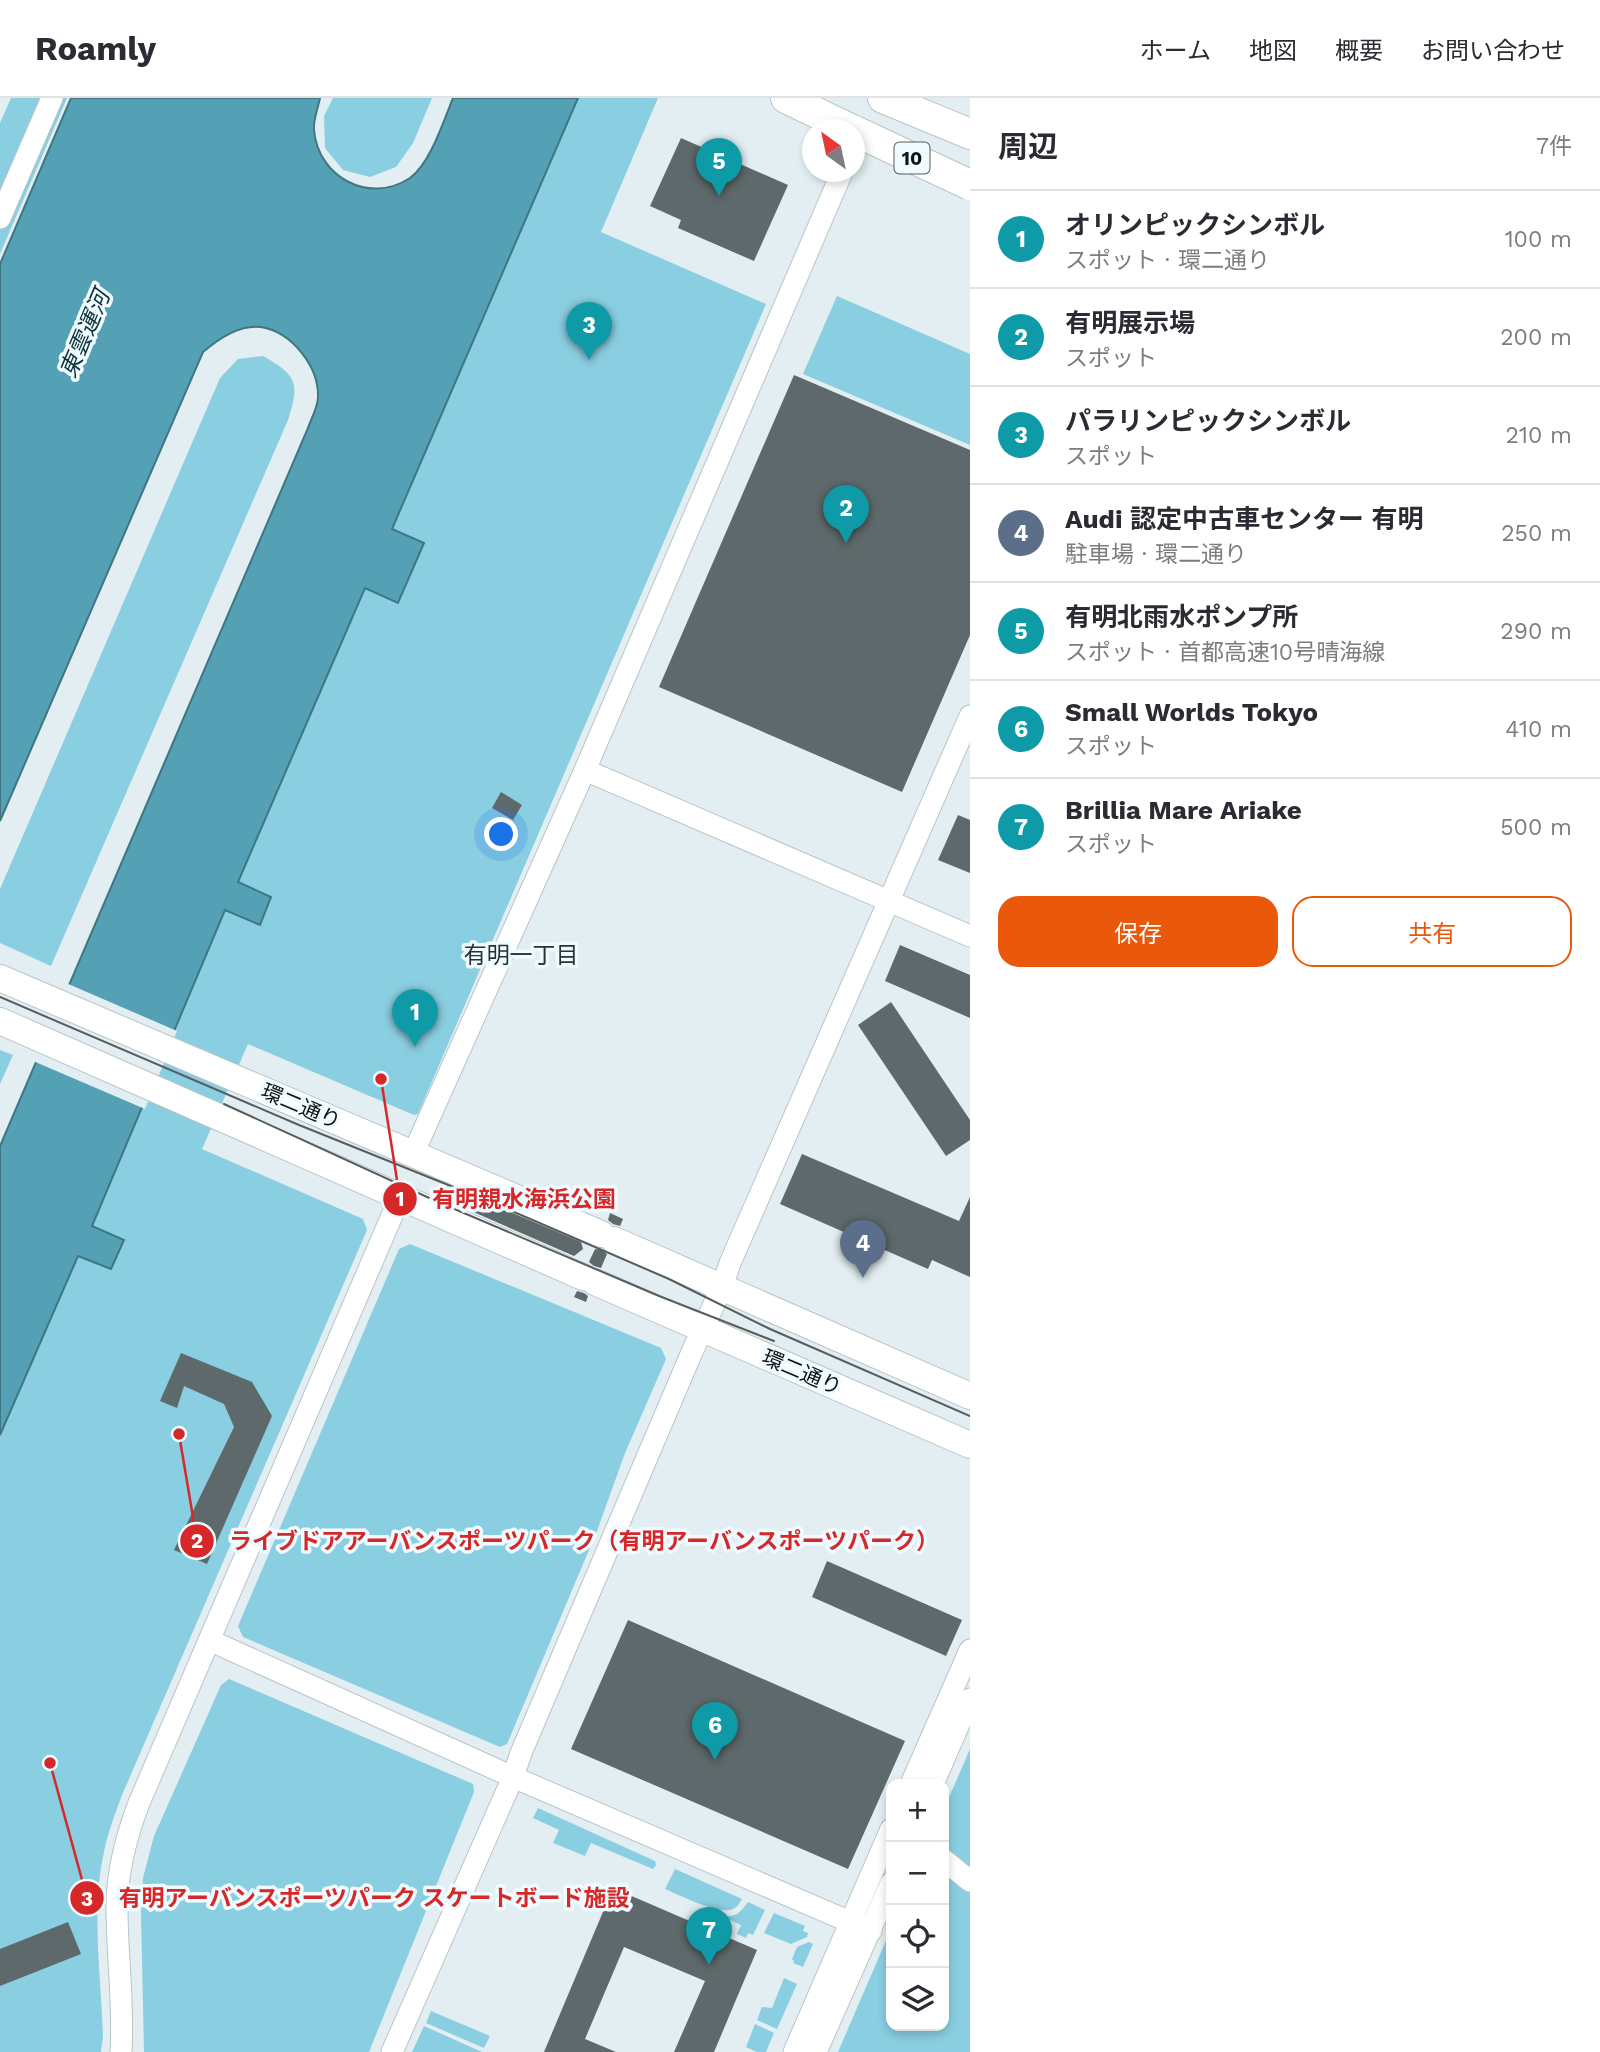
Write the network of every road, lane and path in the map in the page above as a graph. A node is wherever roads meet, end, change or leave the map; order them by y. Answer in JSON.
{"nodes":[{"id":1,"x":52,"y":98,"type":"edge"},
{"id":2,"x":873,"y":98,"type":"edge"},
{"id":3,"x":883,"y":98,"type":"edge"},
{"id":4,"x":790,"y":100,"type":"edge"},
{"id":5,"x":829,"y":119,"type":"edge"},
{"id":6,"x":970,"y":134,"type":"edge"},
{"id":7,"x":865,"y":135,"type":"edge"},
{"id":8,"x":865,"y":137,"type":"edge"},
{"id":9,"x":970,"y":140,"type":"edge"},
{"id":10,"x":970,"y":176,"type":"edge"},
{"id":11,"x":838,"y":182,"type":"edge"},
{"id":12,"x":970,"y":185,"type":"edge"},
{"id":13,"x":0,"y":218,"type":"edge"},
{"id":14,"x":970,"y":716,"type":"edge"},
{"id":15,"x":585,"y":770,"type":"junction"},
{"id":16,"x":890,"y":903,"type":"junction"},
{"id":17,"x":970,"y":936,"type":"edge"},
{"id":18,"x":0,"y":978,"type":"edge"},
{"id":19,"x":0,"y":1021,"type":"edge"},
{"id":20,"x":413,"y":1154,"type":"junction"},
{"id":21,"x":400,"y":1197,"type":"junction"},
{"id":22,"x":722,"y":1287,"type":"junction"},
{"id":23,"x":703,"y":1329,"type":"junction"},
{"id":24,"x":970,"y":1396,"type":"edge"},
{"id":25,"x":970,"y":1445,"type":"edge"},
{"id":26,"x":208,"y":1640,"type":"junction"},
{"id":27,"x":970,"y":1650,"type":"edge"},
{"id":28,"x":970,"y":1699,"type":"edge"},
{"id":29,"x":513,"y":1777,"type":"junction"},
{"id":30,"x":913,"y":1779,"type":"edge"},
{"id":31,"x":935,"y":1779,"type":"edge"},
{"id":32,"x":886,"y":1840,"type":"edge"},
{"id":33,"x":949,"y":1864,"type":"edge"},
{"id":34,"x":970,"y":1881,"type":"edge"},
{"id":35,"x":886,"y":1895,"type":"edge"},
{"id":36,"x":850,"y":1922,"type":"junction"},
{"id":37,"x":871,"y":1931,"type":"junction"},
{"id":38,"x":121,"y":2052,"type":"edge"},
{"id":39,"x":392,"y":2052,"type":"edge"},
{"id":40,"x":794,"y":2052,"type":"edge"},
{"id":41,"x":816,"y":2052,"type":"edge"}],
"edges":[{"from":1,"to":13,"type":"street"},
{"from":2,"to":9,"type":"main road"},
{"from":3,"to":6,"type":"highway","number":"10"},
{"from":4,"to":5,"type":"highway","number":"10"},
{"from":7,"to":10,"type":"main road"},
{"from":8,"to":12,"type":"highway","number":"10","bridge":true},
{"from":11,"to":15,"type":"street"},
{"from":14,"to":16,"type":"street"},
{"from":15,"to":16,"type":"street"},
{"from":15,"to":20,"type":"street"},
{"from":16,"to":17,"type":"street"},
{"from":16,"to":22,"type":"street"},
{"from":18,"to":20,"type":"main road","name":"環二通り"},
{"from":19,"to":21,"type":"main road","name":"環二通り"},
{"from":20,"to":22,"type":"main road","name":"環二通り"},
{"from":21,"to":23,"type":"main road","name":"環二通り"},
{"from":21,"to":26,"type":"street"},
{"from":22,"to":23,"type":"street"},
{"from":22,"to":24,"type":"main road","name":"環二通り"},
{"from":23,"to":25,"type":"main road","name":"環二通り"},
{"from":23,"to":29,"type":"street"},
{"from":26,"to":29,"type":"street"},
{"from":26,"to":38,"type":"street"},
{"from":27,"to":30,"type":"street"},
{"from":28,"to":31,"type":"street"},
{"from":29,"to":36,"type":"street"},
{"from":29,"to":39,"type":"street"},
{"from":32,"to":36,"type":"street"},
{"from":33,"to":34,"type":"street"},
{"from":35,"to":37,"type":"street"},
{"from":36,"to":37,"type":"street"},
{"from":36,"to":40,"type":"street"},
{"from":37,"to":41,"type":"street"}]}
